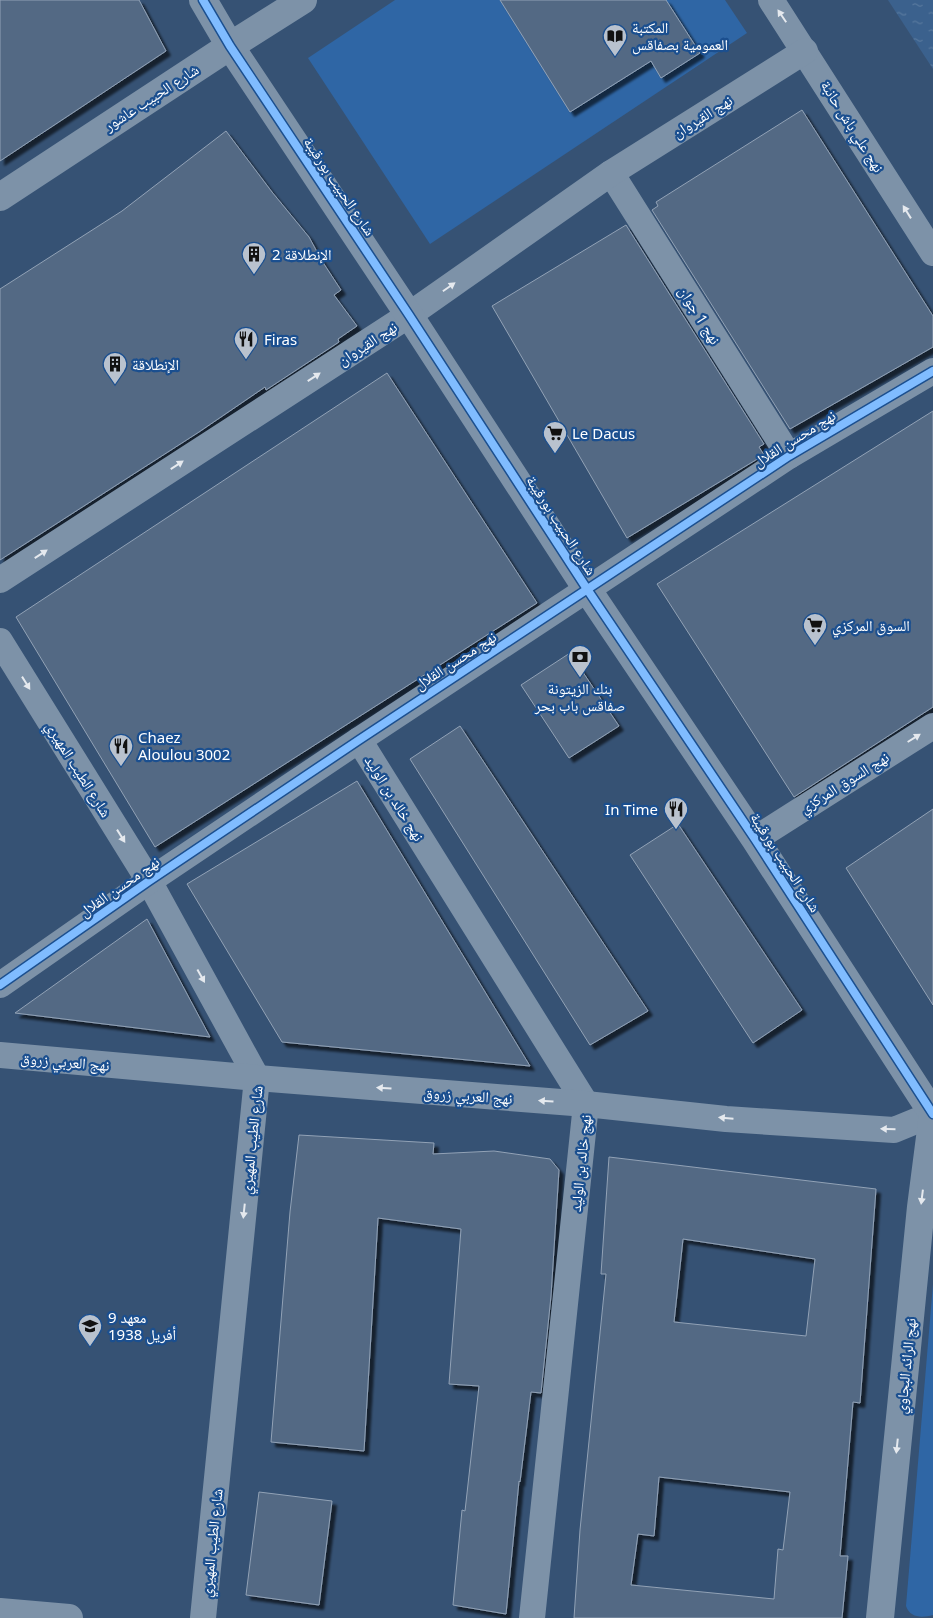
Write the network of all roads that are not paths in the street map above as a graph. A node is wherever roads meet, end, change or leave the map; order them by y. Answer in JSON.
{"nodes":[{"id":1,"x":203,"y":0,"type":"edge"},
{"id":2,"x":303,"y":0,"type":"edge"},
{"id":3,"x":771,"y":0,"type":"edge"},
{"id":4,"x":230,"y":46,"type":"junction"},
{"id":5,"x":805,"y":51,"type":"junction"},
{"id":6,"x":611,"y":173,"type":"junction"},
{"id":7,"x":0,"y":197,"type":"edge"},
{"id":8,"x":933,"y":253,"type":"edge"},
{"id":9,"x":409,"y":315,"type":"junction"},
{"id":10,"x":933,"y":371,"type":"edge"},
{"id":11,"x":789,"y":456,"type":"junction"},
{"id":12,"x":0,"y":580,"type":"edge"},
{"id":13,"x":587,"y":589,"type":"junction"},
{"id":14,"x":0,"y":641,"type":"edge"},
{"id":15,"x":933,"y":726,"type":"edge"},
{"id":16,"x":359,"y":740,"type":"junction"},
{"id":17,"x":755,"y":839,"type":"junction"},
{"id":18,"x":149,"y":882,"type":"junction"},
{"id":19,"x":0,"y":985,"type":"edge"},
{"id":20,"x":0,"y":1055,"type":"edge"},
{"id":21,"x":257,"y":1078,"type":"junction"},
{"id":22,"x":586,"y":1104,"type":"junction"},
{"id":23,"x":933,"y":1114,"type":"edge"},
{"id":24,"x":0,"y":1612,"type":"edge"},
{"id":25,"x":69,"y":1618,"type":"edge"},
{"id":26,"x":203,"y":1618,"type":"edge"},
{"id":27,"x":532,"y":1618,"type":"edge"},
{"id":28,"x":880,"y":1618,"type":"edge"}],
"edges":[{"from":1,"to":4,"type":"street","name":"شارع الحبيب بورقيبة"},
{"from":2,"to":4,"type":"street","name":"شارع الحبيب عاشور"},
{"from":5,"to":3,"type":"street","name":"نهج علي باش حانبة","one_way":true},
{"from":4,"to":7,"type":"street","name":"شارع الحبيب عاشور"},
{"from":4,"to":9,"type":"street","name":"شارع الحبيب بورقيبة"},
{"from":5,"to":6,"type":"street","name":"نهج القيروان"},
{"from":8,"to":5,"type":"street","name":"نهج علي باش حانبة","one_way":true},
{"from":9,"to":6,"type":"street","name":"نهج القيروان","one_way":true},
{"from":6,"to":11,"type":"street","name":"نهج 1 جوان"},
{"from":12,"to":9,"type":"street","name":"نهج القيروان","one_way":true},
{"from":9,"to":13,"type":"street","name":"شارع الحبيب بورقيبة"},
{"from":10,"to":11,"type":"street","name":"نهج محسن القلال"},
{"from":11,"to":13,"type":"street","name":"نهج محسن القلال"},
{"from":13,"to":16,"type":"street","name":"نهج محسن القلال"},
{"from":13,"to":17,"type":"street","name":"شارع الحبيب بورقيبة"},
{"from":14,"to":18,"type":"street","name":"شارع الطيب المهيري","one_way":true},
{"from":17,"to":15,"type":"street","name":"نهج السوق المركزي","one_way":true},
{"from":16,"to":18,"type":"street","name":"نهج محسن القلال"},
{"from":16,"to":22,"type":"street","name":"نهج خالد بن الوليد"},
{"from":17,"to":23,"type":"street","name":"شارع الحبيب بورقيبة"},
{"from":18,"to":19,"type":"street","name":"نهج محسن القلال"},
{"from":18,"to":21,"type":"street","name":"شارع الطيب المهيري","one_way":true},
{"from":20,"to":21,"type":"street","name":"نهج العربي زروق"},
{"from":22,"to":21,"type":"street","name":"نهج العربي زروق","one_way":true},
{"from":21,"to":26,"type":"street","name":"شارع الطيب المهيري","one_way":true},
{"from":23,"to":22,"type":"street","name":"نهج العربي زروق","one_way":true},
{"from":22,"to":27,"type":"street","name":"نهج خالد بن الوليد"},
{"from":23,"to":28,"type":"street","name":"نهج الرائد البجاوي","one_way":true},
{"from":24,"to":25,"type":"street"}]}
